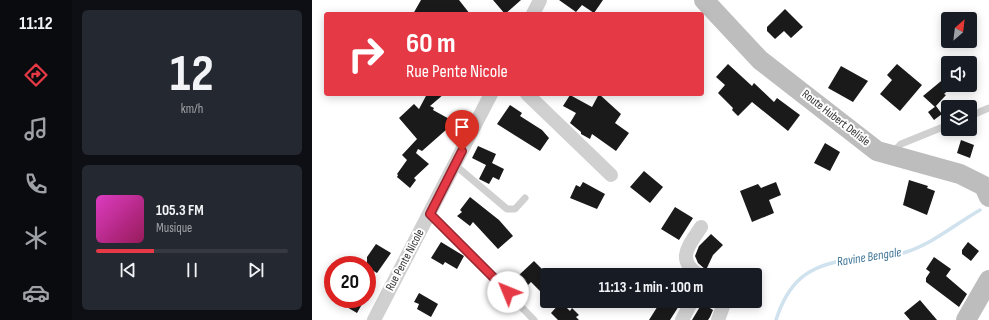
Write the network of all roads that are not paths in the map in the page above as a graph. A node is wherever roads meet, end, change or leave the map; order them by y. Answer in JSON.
{"nodes":[{"id":1,"x":540,"y":0,"type":"edge"},
{"id":2,"x":707,"y":1,"type":"edge"},
{"id":3,"x":534,"y":12,"type":"edge"},
{"id":4,"x":490,"y":96,"type":"edge"},
{"id":5,"x":529,"y":96,"type":"edge"},
{"id":6,"x":989,"y":108,"type":"edge"},
{"id":7,"x":977,"y":113,"type":"edge"},
{"id":8,"x":941,"y":128,"type":"edge"},
{"id":9,"x":890,"y":156,"type":"junction"},
{"id":10,"x":454,"y":165,"type":"junction"},
{"id":11,"x":611,"y":175,"type":"dead end"},
{"id":12,"x":989,"y":197,"type":"edge"},
{"id":13,"x":525,"y":198,"type":"dead end"},
{"id":14,"x":430,"y":214,"type":"junction"},
{"id":15,"x":700,"y":227,"type":"dead end"},
{"id":16,"x":690,"y":268,"type":"edge"},
{"id":17,"x":989,"y":280,"type":"edge"},
{"id":18,"x":688,"y":308,"type":"edge"},
{"id":19,"x":722,"y":308,"type":"edge"},
{"id":20,"x":374,"y":320,"type":"edge"},
{"id":21,"x":534,"y":320,"type":"edge"},
{"id":22,"x":682,"y":320,"type":"edge"},
{"id":23,"x":718,"y":320,"type":"edge"},
{"id":24,"x":966,"y":320,"type":"edge"}],
"edges":[{"from":1,"to":3,"type":"street"},
{"from":2,"to":9,"type":"main road","name":"Route Hubert Delisle"},
{"from":4,"to":10,"type":"street","name":"Rue Pente Nicole"},
{"from":5,"to":11,"type":"street"},
{"from":6,"to":7,"type":"lane"},
{"from":8,"to":9,"type":"lane"},
{"from":9,"to":12,"type":"main road","name":"Route Hubert Delisle"},
{"from":10,"to":13,"type":"lane"},
{"from":10,"to":14,"type":"street","name":"Rue Pente Nicole"},
{"from":14,"to":20,"type":"street","name":"Rue Pente Nicole"},
{"from":14,"to":21,"type":"lane"},
{"from":15,"to":16,"type":"street"},
{"from":17,"to":24,"type":"main road"},
{"from":18,"to":22,"type":"street"},
{"from":19,"to":23,"type":"street"}]}
